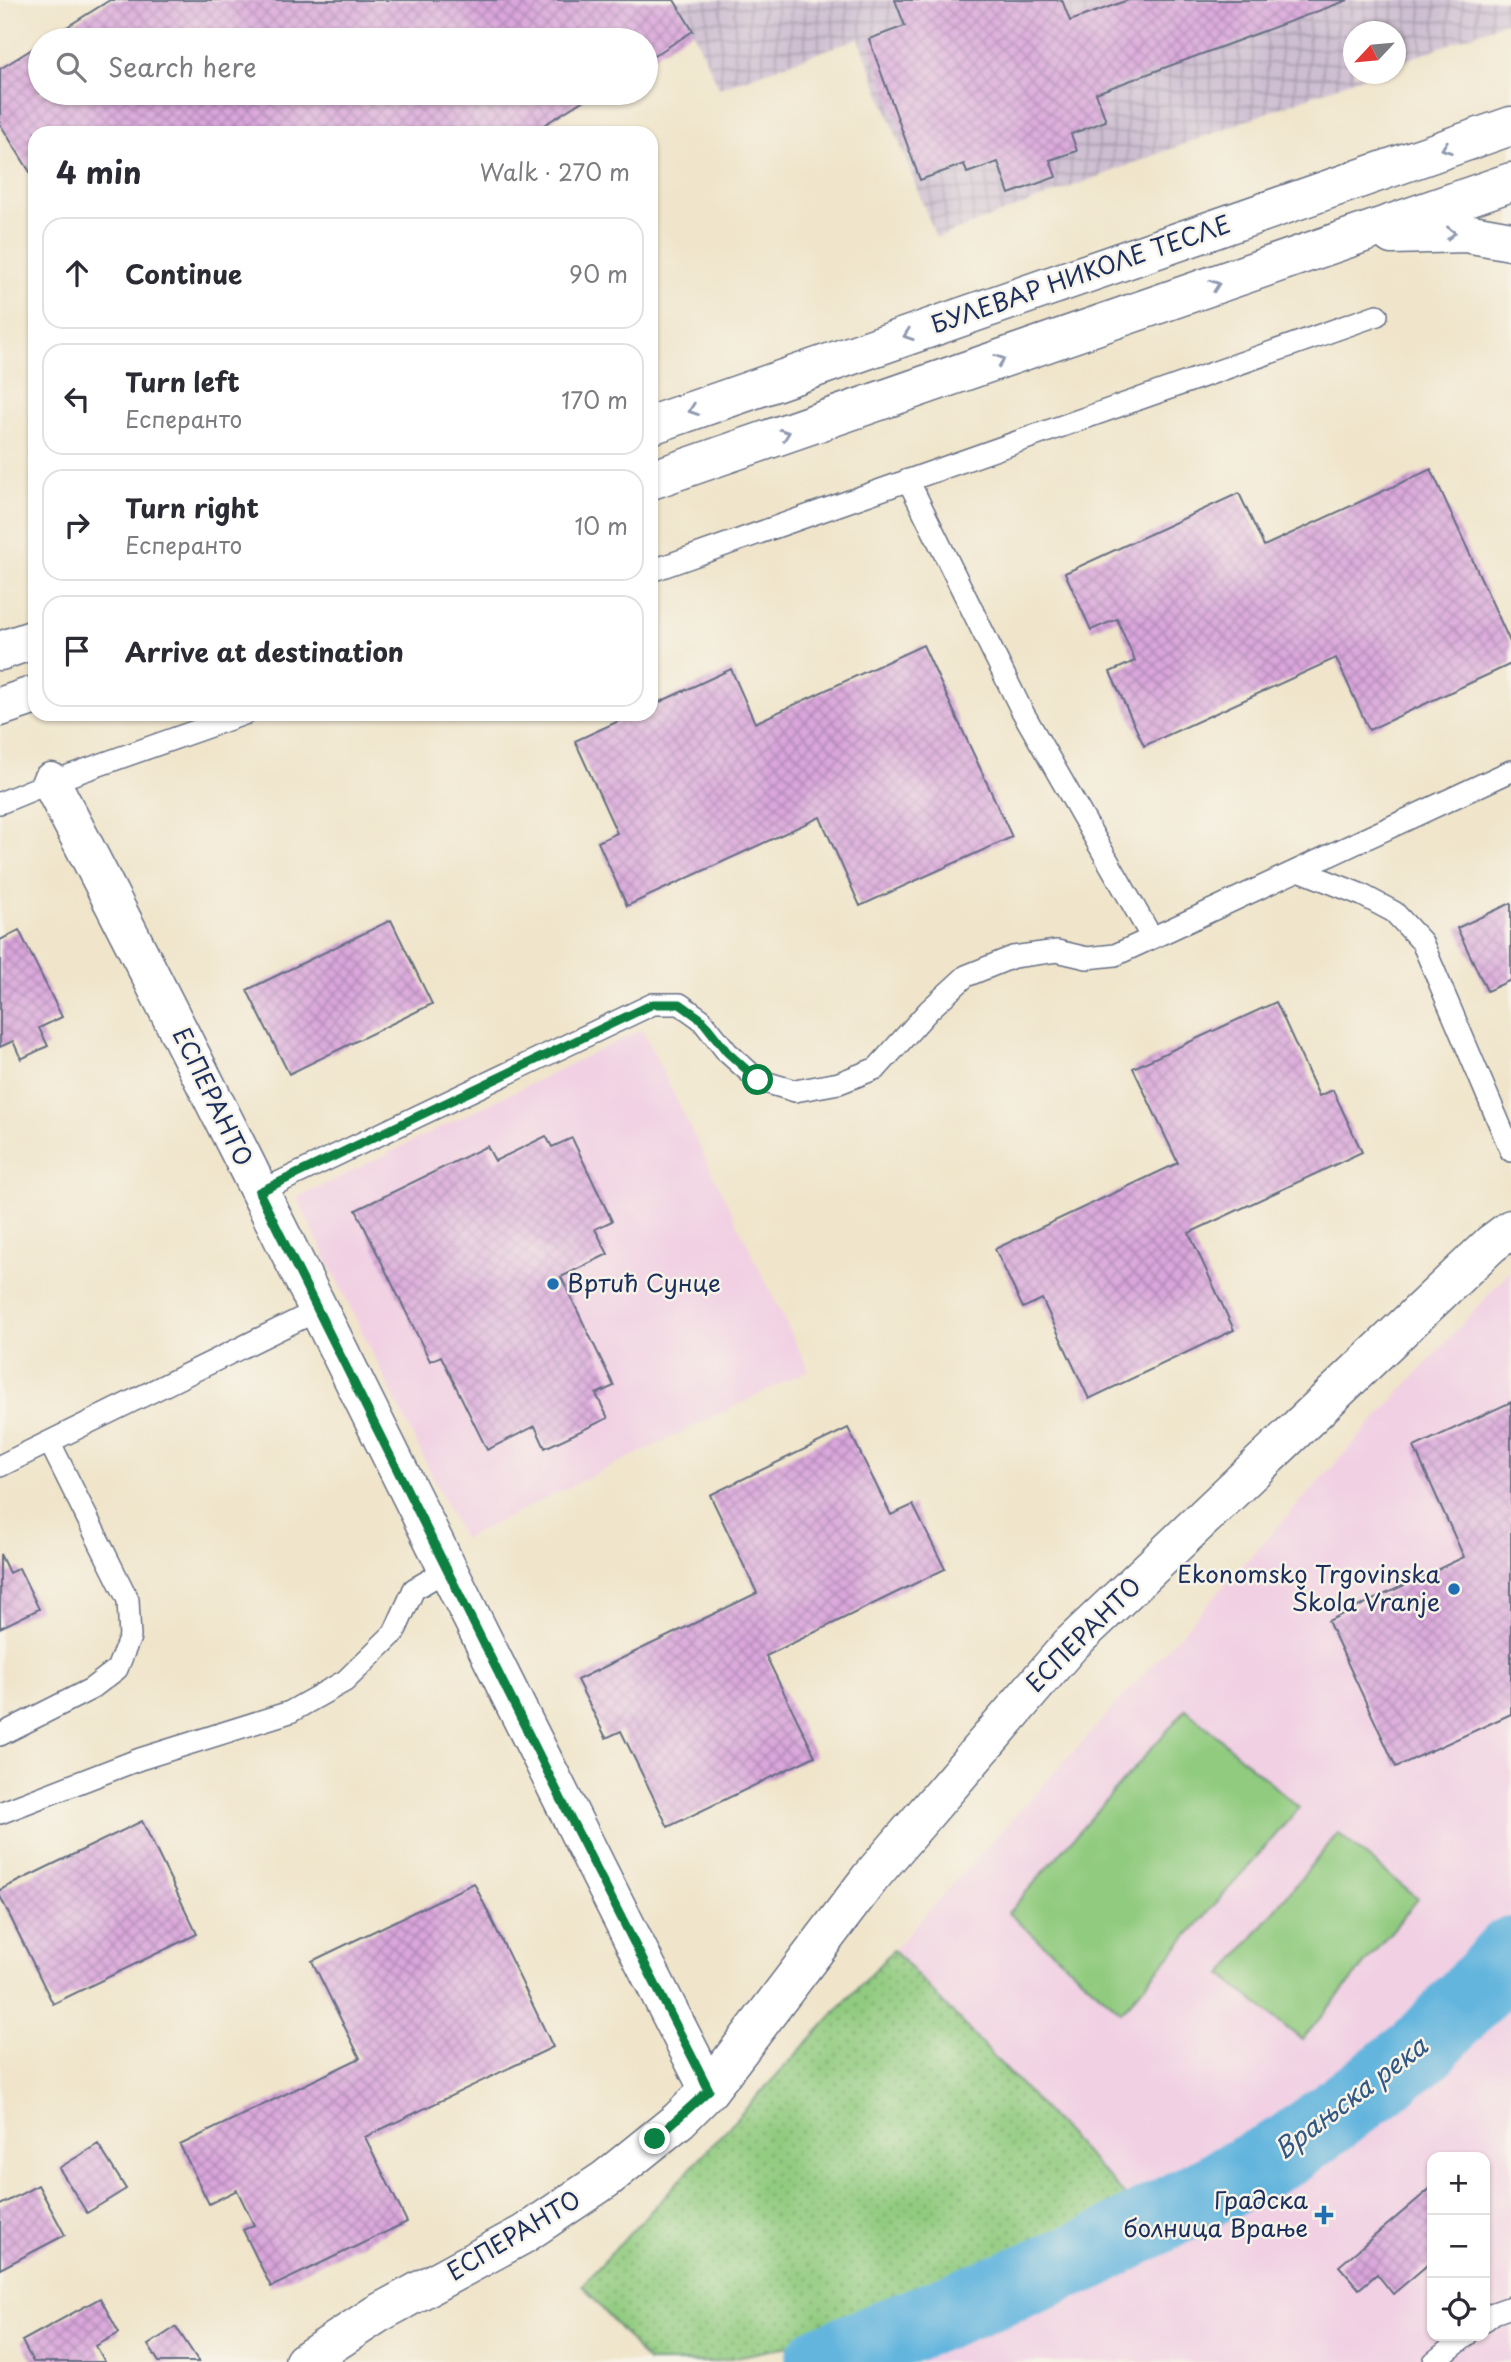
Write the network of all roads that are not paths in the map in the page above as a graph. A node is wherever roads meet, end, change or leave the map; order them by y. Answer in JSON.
{"nodes":[{"id":1,"x":1511,"y":126,"type":"edge"},
{"id":2,"x":1511,"y":182,"type":"edge"},
{"id":3,"x":1359,"y":236,"type":"junction"},
{"id":4,"x":1511,"y":241,"type":"edge"},
{"id":5,"x":1377,"y":316,"type":"dead end"},
{"id":6,"x":658,"y":423,"type":"edge"},
{"id":7,"x":658,"y":478,"type":"edge"},
{"id":8,"x":908,"y":480,"type":"junction"},
{"id":9,"x":658,"y":569,"type":"edge"},
{"id":10,"x":28,"y":641,"type":"edge"},
{"id":11,"x":0,"y":651,"type":"edge"},
{"id":12,"x":28,"y":697,"type":"edge"},
{"id":13,"x":0,"y":707,"type":"edge"},
{"id":14,"x":211,"y":721,"type":"edge"},
{"id":15,"x":1511,"y":771,"type":"edge"},
{"id":16,"x":51,"y":782,"type":"junction"},
{"id":17,"x":0,"y":803,"type":"edge"},
{"id":18,"x":1299,"y":870,"type":"junction"},
{"id":19,"x":1152,"y":938,"type":"junction"},
{"id":20,"x":1511,"y":1151,"type":"edge"},
{"id":21,"x":259,"y":1192,"type":"junction"},
{"id":22,"x":1511,"y":1229,"type":"edge"},
{"id":23,"x":318,"y":1310,"type":"junction"},
{"id":24,"x":50,"y":1443,"type":"junction"},
{"id":25,"x":0,"y":1466,"type":"edge"},
{"id":26,"x":447,"y":1570,"type":"junction"},
{"id":27,"x":0,"y":1735,"type":"edge"},
{"id":28,"x":0,"y":1812,"type":"edge"},
{"id":29,"x":709,"y":2090,"type":"junction"},
{"id":30,"x":1511,"y":2307,"type":"edge"},
{"id":31,"x":1490,"y":2316,"type":"edge"},
{"id":32,"x":1460,"y":2341,"type":"edge"},
{"id":33,"x":304,"y":2362,"type":"edge"},
{"id":34,"x":1434,"y":2362,"type":"edge"}],
"edges":[{"from":1,"to":6,"type":"street","name":"БУЛЕВАР НИКОЛЕ ТЕСЛЕ","one_way":true},
{"from":2,"to":3,"type":"street"},
{"from":3,"to":4,"type":"street","one_way":true},
{"from":7,"to":3,"type":"street","one_way":true},
{"from":5,"to":8,"type":"lane"},
{"from":8,"to":9,"type":"lane"},
{"from":8,"to":19,"type":"lane"},
{"from":10,"to":11,"type":"street"},
{"from":12,"to":13,"type":"street"},
{"from":14,"to":16,"type":"lane"},
{"from":15,"to":18,"type":"lane"},
{"from":16,"to":17,"type":"lane"},
{"from":16,"to":21,"type":"street","name":"ЕСПЕРАНТО"},
{"from":18,"to":19,"type":"lane"},
{"from":18,"to":20,"type":"lane"},
{"from":19,"to":21,"type":"lane"},
{"from":21,"to":23,"type":"street","name":"ЕСПЕРАНТО"},
{"from":22,"to":29,"type":"street","name":"ЕСПЕРАНТО"},
{"from":23,"to":24,"type":"lane"},
{"from":23,"to":26,"type":"street","name":"ЕСПЕРАНТО"},
{"from":24,"to":25,"type":"lane"},
{"from":24,"to":27,"type":"lane"},
{"from":26,"to":28,"type":"lane"},
{"from":26,"to":29,"type":"street","name":"ЕСПЕРАНТО"},
{"from":29,"to":33,"type":"street","name":"ЕСПЕРАНТО"},
{"from":30,"to":31,"type":"lane"},
{"from":32,"to":34,"type":"lane"}]}
